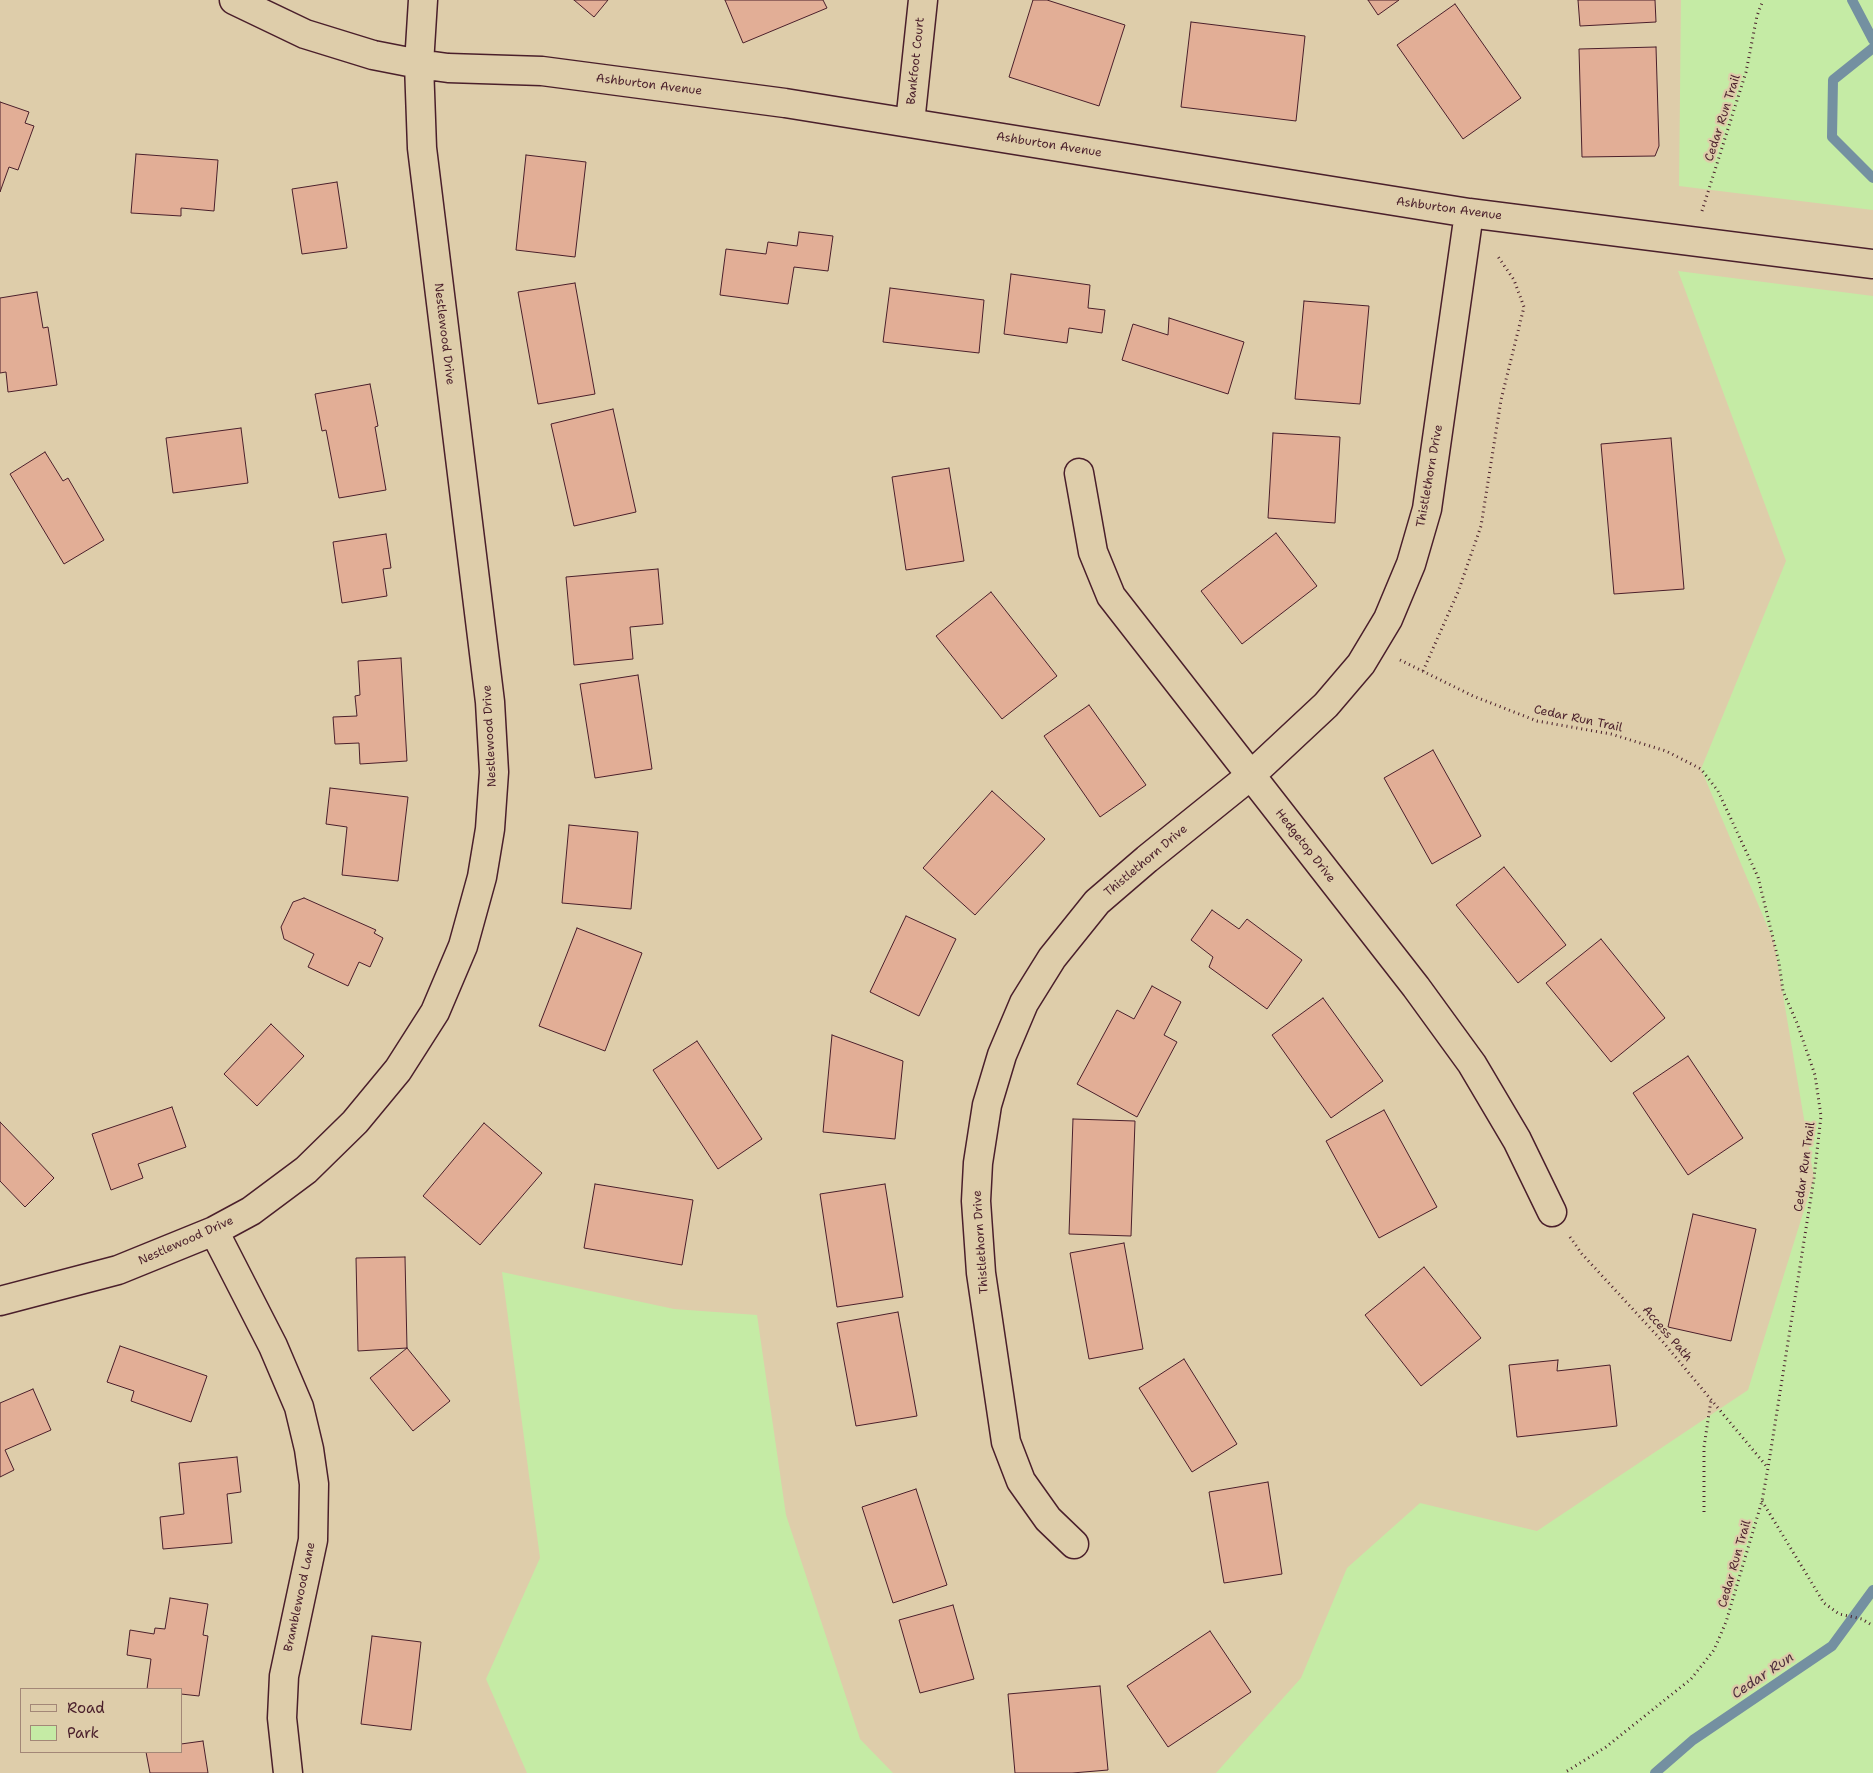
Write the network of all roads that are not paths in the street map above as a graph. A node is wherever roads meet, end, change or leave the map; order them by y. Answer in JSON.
{"nodes":[{"id":1,"x":234,"y":0,"type":"edge"},
{"id":2,"x":423,"y":0,"type":"edge"},
{"id":3,"x":923,"y":0,"type":"edge"},
{"id":4,"x":419,"y":64,"type":"junction"},
{"id":5,"x":910,"y":123,"type":"junction"},
{"id":6,"x":1469,"y":213,"type":"junction"},
{"id":7,"x":1873,"y":264,"type":"edge"},
{"id":8,"x":1079,"y":474,"type":"dead end"},
{"id":9,"x":1250,"y":776,"type":"junction"},
{"id":10,"x":1552,"y":1212,"type":"road end"},
{"id":11,"x":214,"y":1231,"type":"junction"},
{"id":12,"x":0,"y":1301,"type":"edge"},
{"id":13,"x":1074,"y":1544,"type":"dead end"},
{"id":14,"x":288,"y":1773,"type":"edge"}],
"edges":[{"from":1,"to":4,"type":"street","name":"Ashburton Avenue"},
{"from":2,"to":4,"type":"street","name":"Nestlewood Drive"},
{"from":3,"to":5,"type":"street","name":"Bankfoot Court"},
{"from":4,"to":5,"type":"street","name":"Ashburton Avenue"},
{"from":4,"to":11,"type":"street","name":"Nestlewood Drive"},
{"from":5,"to":6,"type":"street","name":"Ashburton Avenue"},
{"from":6,"to":7,"type":"street","name":"Ashburton Avenue"},
{"from":6,"to":9,"type":"street","name":"Thistlethorn Drive"},
{"from":8,"to":9,"type":"street","name":"Hedgetop Drive"},
{"from":9,"to":10,"type":"street","name":"Hedgetop Drive"},
{"from":9,"to":13,"type":"street","name":"Thistlethorn Drive"},
{"from":11,"to":12,"type":"street","name":"Nestlewood Drive"},
{"from":11,"to":14,"type":"street","name":"Bramblewood Lane"}]}
